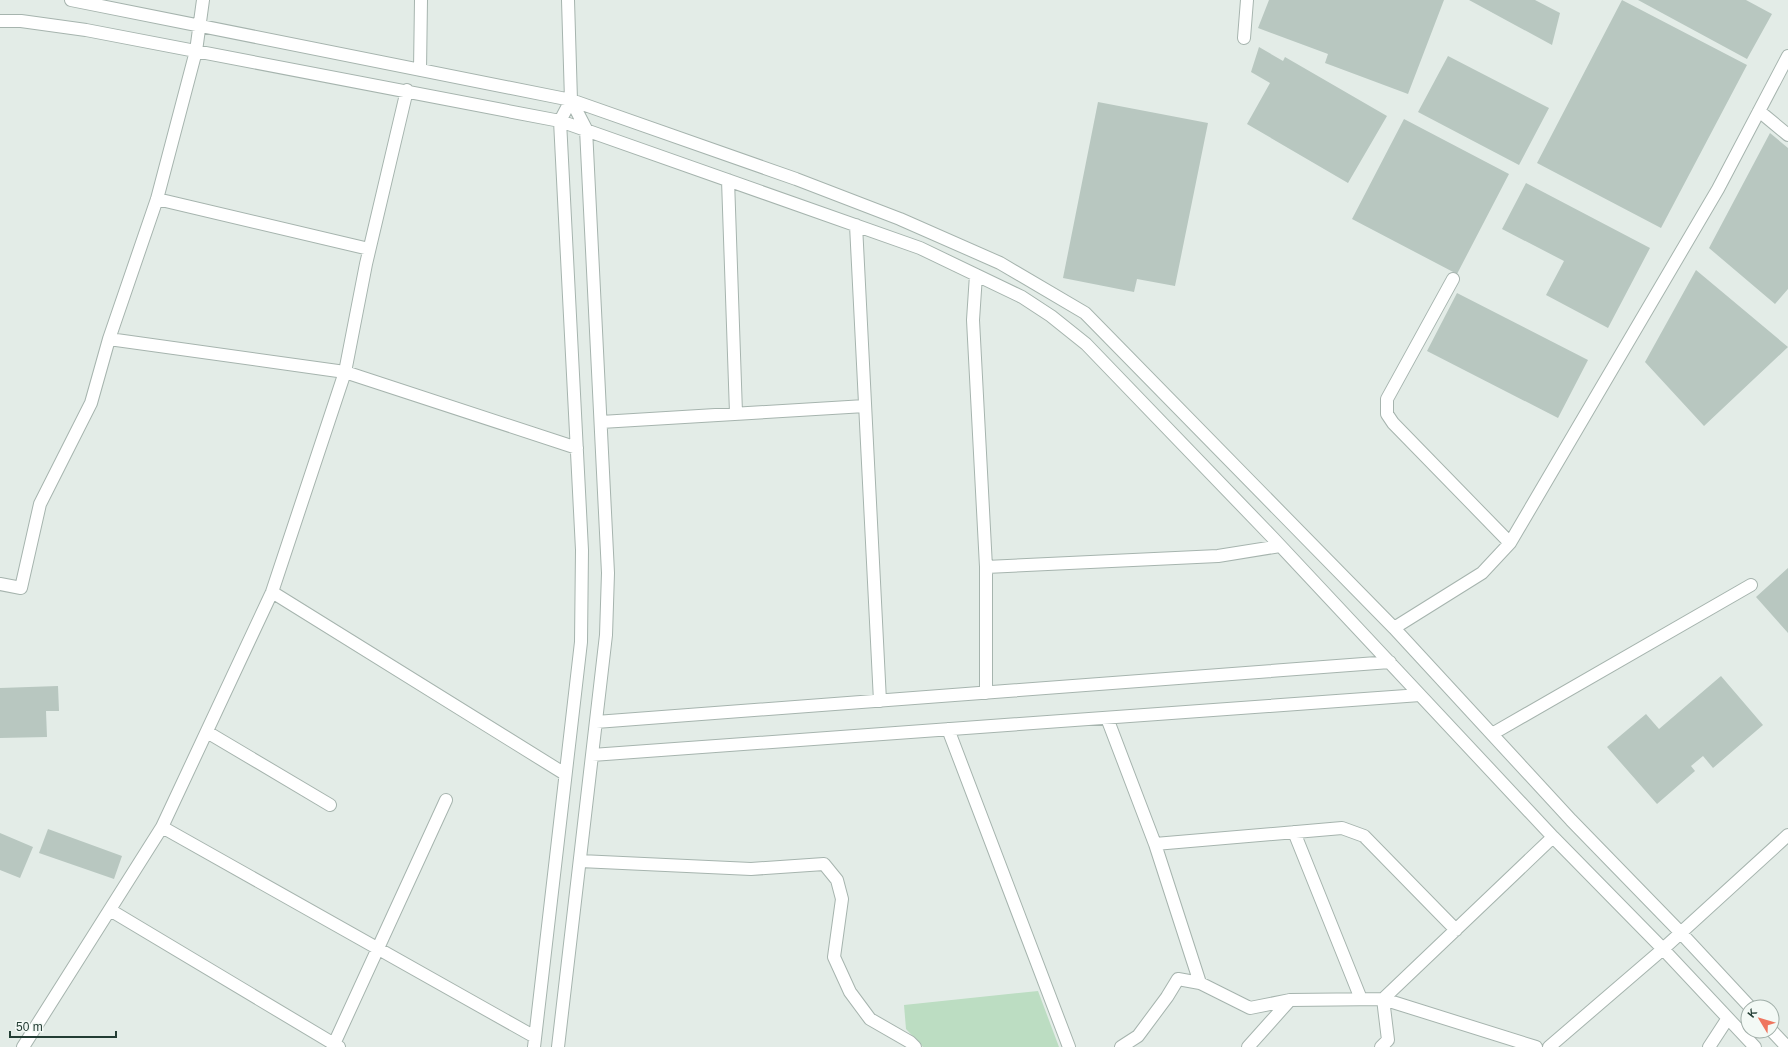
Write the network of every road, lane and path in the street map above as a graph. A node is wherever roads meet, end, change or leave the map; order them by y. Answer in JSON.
{"nodes":[{"id":1,"x":72,"y":0,"type":"edge"},
{"id":2,"x":203,"y":0,"type":"edge"},
{"id":3,"x":421,"y":0,"type":"edge"},
{"id":4,"x":568,"y":0,"type":"edge"},
{"id":5,"x":1247,"y":0,"type":"edge"},
{"id":6,"x":0,"y":21,"type":"edge"},
{"id":7,"x":200,"y":26,"type":"junction"},
{"id":8,"x":1244,"y":38,"type":"dead end"},
{"id":9,"x":196,"y":51,"type":"junction"},
{"id":10,"x":1788,"y":56,"type":"edge"},
{"id":11,"x":420,"y":70,"type":"junction"},
{"id":12,"x":407,"y":90,"type":"junction"},
{"id":13,"x":571,"y":100,"type":"junction"},
{"id":14,"x":1759,"y":111,"type":"junction"},
{"id":15,"x":560,"y":121,"type":"junction"},
{"id":16,"x":586,"y":129,"type":"junction"},
{"id":17,"x":1788,"y":135,"type":"edge"},
{"id":18,"x":728,"y":180,"type":"junction"},
{"id":19,"x":157,"y":200,"type":"junction"},
{"id":20,"x":856,"y":225,"type":"junction"},
{"id":21,"x":369,"y":249,"type":"junction"},
{"id":22,"x":976,"y":274,"type":"junction"},
{"id":23,"x":1453,"y":279,"type":"dead end"},
{"id":24,"x":109,"y":339,"type":"junction"},
{"id":25,"x":345,"y":372,"type":"junction"},
{"id":26,"x":865,"y":406,"type":"junction"},
{"id":27,"x":736,"y":413,"type":"junction"},
{"id":28,"x":601,"y":422,"type":"junction"},
{"id":29,"x":577,"y":448,"type":"junction"},
{"id":30,"x":1510,"y":543,"type":"junction"},
{"id":31,"x":1280,"y":546,"type":"junction"},
{"id":32,"x":986,"y":567,"type":"junction"},
{"id":33,"x":0,"y":584,"type":"edge"},
{"id":34,"x":1751,"y":585,"type":"dead end"},
{"id":35,"x":272,"y":592,"type":"junction"},
{"id":36,"x":1394,"y":628,"type":"junction"},
{"id":37,"x":1390,"y":662,"type":"junction"},
{"id":38,"x":986,"y":693,"type":"junction"},
{"id":39,"x":1420,"y":695,"type":"junction"},
{"id":40,"x":880,"y":701,"type":"junction"},
{"id":41,"x":1106,"y":718,"type":"junction"},
{"id":42,"x":596,"y":722,"type":"junction"},
{"id":43,"x":948,"y":729,"type":"junction"},
{"id":44,"x":207,"y":732,"type":"junction"},
{"id":45,"x":1492,"y":734,"type":"junction"},
{"id":46,"x":592,"y":756,"type":"junction"},
{"id":47,"x":565,"y":774,"type":"junction"},
{"id":48,"x":446,"y":800,"type":"dead end"},
{"id":49,"x":330,"y":805,"type":"dead end"},
{"id":50,"x":162,"y":827,"type":"junction"},
{"id":51,"x":1294,"y":832,"type":"junction"},
{"id":52,"x":1788,"y":836,"type":"edge"},
{"id":53,"x":1553,"y":837,"type":"junction"},
{"id":54,"x":1155,"y":844,"type":"junction"},
{"id":55,"x":580,"y":861,"type":"junction"},
{"id":56,"x":110,"y":910,"type":"junction"},
{"id":57,"x":1456,"y":930,"type":"junction"},
{"id":58,"x":1681,"y":933,"type":"junction"},
{"id":59,"x":378,"y":948,"type":"junction"},
{"id":60,"x":1663,"y":949,"type":"junction"},
{"id":61,"x":1200,"y":983,"type":"junction"},
{"id":62,"x":1743,"y":999,"type":"edge"},
{"id":63,"x":1290,"y":1000,"type":"junction"},
{"id":64,"x":1361,"y":1000,"type":"junction"},
{"id":65,"x":1383,"y":1000,"type":"junction"},
{"id":66,"x":1728,"y":1018,"type":"junction"},
{"id":67,"x":1780,"y":1039,"type":"edge"},
{"id":68,"x":535,"y":1042,"type":"edge"},
{"id":69,"x":337,"y":1046,"type":"edge"},
{"id":70,"x":23,"y":1047,"type":"edge"},
{"id":71,"x":558,"y":1047,"type":"edge"},
{"id":72,"x":915,"y":1047,"type":"edge"},
{"id":73,"x":1069,"y":1047,"type":"edge"},
{"id":74,"x":1121,"y":1047,"type":"edge"},
{"id":75,"x":1248,"y":1047,"type":"edge"},
{"id":76,"x":1381,"y":1047,"type":"edge"},
{"id":77,"x":1536,"y":1047,"type":"edge"},
{"id":78,"x":1549,"y":1047,"type":"edge"},
{"id":79,"x":1709,"y":1047,"type":"edge"},
{"id":80,"x":1756,"y":1047,"type":"edge"},
{"id":81,"x":1787,"y":1047,"type":"edge"}],
"edges":[{"from":1,"to":7,"type":"street"},
{"from":2,"to":7,"type":"street"},
{"from":3,"to":11,"type":"street"},
{"from":4,"to":13,"type":"street"},
{"from":5,"to":8,"type":"street"},
{"from":6,"to":9,"type":"street"},
{"from":7,"to":9,"type":"street"},
{"from":7,"to":11,"type":"street"},
{"from":9,"to":12,"type":"street"},
{"from":9,"to":19,"type":"street"},
{"from":10,"to":14,"type":"street"},
{"from":11,"to":13,"type":"street"},
{"from":12,"to":15,"type":"street"},
{"from":12,"to":21,"type":"street"},
{"from":13,"to":15,"type":"street"},
{"from":13,"to":16,"type":"street"},
{"from":13,"to":36,"type":"street"},
{"from":14,"to":17,"type":"street"},
{"from":14,"to":30,"type":"street"},
{"from":15,"to":16,"type":"street"},
{"from":15,"to":29,"type":"street"},
{"from":16,"to":18,"type":"street"},
{"from":16,"to":28,"type":"street"},
{"from":18,"to":20,"type":"street"},
{"from":18,"to":27,"type":"street"},
{"from":19,"to":21,"type":"street"},
{"from":19,"to":24,"type":"street"},
{"from":20,"to":22,"type":"street"},
{"from":20,"to":26,"type":"street"},
{"from":21,"to":25,"type":"street"},
{"from":22,"to":31,"type":"street"},
{"from":22,"to":32,"type":"street"},
{"from":23,"to":30,"type":"street"},
{"from":24,"to":25,"type":"street"},
{"from":24,"to":33,"type":"street"},
{"from":25,"to":29,"type":"street"},
{"from":25,"to":35,"type":"street"},
{"from":26,"to":27,"type":"street"},
{"from":26,"to":40,"type":"street"},
{"from":27,"to":28,"type":"street"},
{"from":28,"to":42,"type":"street"},
{"from":29,"to":47,"type":"street"},
{"from":30,"to":36,"type":"street"},
{"from":31,"to":32,"type":"street"},
{"from":31,"to":37,"type":"street"},
{"from":32,"to":38,"type":"street"},
{"from":34,"to":45,"type":"street"},
{"from":35,"to":44,"type":"street"},
{"from":35,"to":47,"type":"street"},
{"from":36,"to":45,"type":"street"},
{"from":37,"to":38,"type":"street"},
{"from":37,"to":39,"type":"street"},
{"from":38,"to":40,"type":"street"},
{"from":39,"to":41,"type":"street"},
{"from":39,"to":53,"type":"street"},
{"from":40,"to":42,"type":"street"},
{"from":41,"to":43,"type":"street"},
{"from":41,"to":54,"type":"street"},
{"from":42,"to":46,"type":"street"},
{"from":43,"to":46,"type":"street"},
{"from":43,"to":73,"type":"street"},
{"from":44,"to":49,"type":"street"},
{"from":44,"to":50,"type":"street"},
{"from":45,"to":58,"type":"street"},
{"from":46,"to":55,"type":"street"},
{"from":47,"to":68,"type":"street"},
{"from":48,"to":59,"type":"street"},
{"from":50,"to":56,"type":"street"},
{"from":50,"to":59,"type":"street"},
{"from":51,"to":54,"type":"street"},
{"from":51,"to":57,"type":"street"},
{"from":51,"to":64,"type":"street"},
{"from":52,"to":58,"type":"street"},
{"from":53,"to":57,"type":"street"},
{"from":53,"to":60,"type":"street"},
{"from":54,"to":61,"type":"street"},
{"from":55,"to":71,"type":"street"},
{"from":55,"to":72,"type":"street"},
{"from":56,"to":69,"type":"street"},
{"from":56,"to":70,"type":"street"},
{"from":57,"to":65,"type":"street"},
{"from":58,"to":60,"type":"street"},
{"from":58,"to":62,"type":"street"},
{"from":59,"to":68,"type":"street"},
{"from":59,"to":69,"type":"street"},
{"from":60,"to":66,"type":"street"},
{"from":60,"to":78,"type":"street"},
{"from":61,"to":63,"type":"street"},
{"from":61,"to":74,"type":"street"},
{"from":63,"to":64,"type":"street"},
{"from":63,"to":75,"type":"street"},
{"from":64,"to":65,"type":"street"},
{"from":65,"to":76,"type":"street"},
{"from":65,"to":77,"type":"street"},
{"from":66,"to":79,"type":"street"},
{"from":66,"to":80,"type":"street"},
{"from":67,"to":81,"type":"street"}]}
